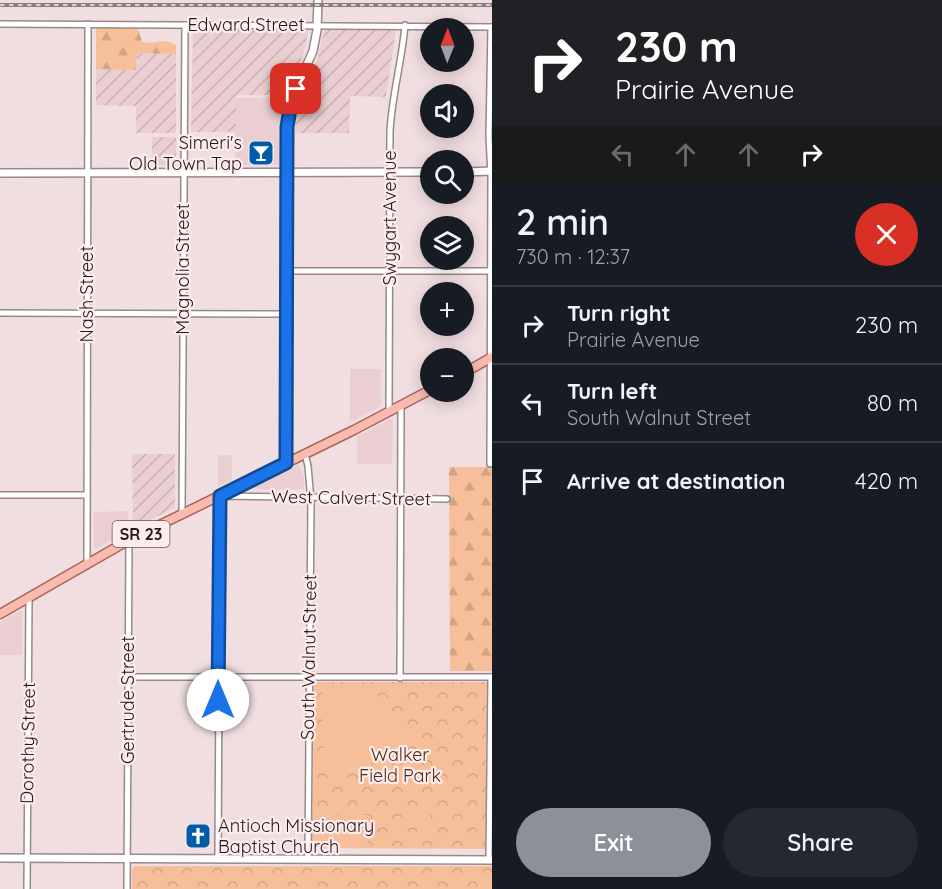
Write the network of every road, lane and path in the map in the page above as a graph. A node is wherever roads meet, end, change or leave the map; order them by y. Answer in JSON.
{"nodes":[{"id":1,"x":318,"y":0,"type":"edge"},
{"id":2,"x":0,"y":24,"type":"edge"},
{"id":3,"x":88,"y":24,"type":"junction"},
{"id":4,"x":184,"y":25,"type":"junction"},
{"id":5,"x":317,"y":25,"type":"junction"},
{"id":6,"x":405,"y":26,"type":"junction"},
{"id":7,"x":492,"y":27,"type":"edge"},
{"id":8,"x":491,"y":171,"type":"edge"},
{"id":9,"x":420,"y":172,"type":"edge"},
{"id":10,"x":474,"y":172,"type":"edge"},
{"id":11,"x":0,"y":173,"type":"edge"},
{"id":12,"x":88,"y":173,"type":"junction"},
{"id":13,"x":184,"y":173,"type":"junction"},
{"id":14,"x":287,"y":173,"type":"junction"},
{"id":15,"x":390,"y":173,"type":"junction"},
{"id":16,"x":287,"y":271,"type":"junction"},
{"id":17,"x":390,"y":271,"type":"junction"},
{"id":18,"x":490,"y":272,"type":"junction"},
{"id":19,"x":0,"y":313,"type":"edge"},
{"id":20,"x":87,"y":313,"type":"junction"},
{"id":21,"x":183,"y":314,"type":"junction"},
{"id":22,"x":286,"y":314,"type":"junction"},
{"id":23,"x":491,"y":358,"type":"edge"},
{"id":24,"x":474,"y":367,"type":"edge"},
{"id":25,"x":420,"y":395,"type":"edge"},
{"id":26,"x":401,"y":405,"type":"junction"},
{"id":27,"x":389,"y":411,"type":"junction"},
{"id":28,"x":491,"y":424,"type":"edge"},
{"id":29,"x":305,"y":454,"type":"junction"},
{"id":30,"x":286,"y":463,"type":"junction"},
{"id":31,"x":490,"y":464,"type":"dead end"},
{"id":32,"x":0,"y":495,"type":"edge"},
{"id":33,"x":87,"y":495,"type":"junction"},
{"id":34,"x":220,"y":496,"type":"junction"},
{"id":35,"x":310,"y":497,"type":"junction"},
{"id":36,"x":400,"y":499,"type":"junction"},
{"id":37,"x":447,"y":499,"type":"dead end"},
{"id":38,"x":182,"y":514,"type":"junction"},
{"id":39,"x":129,"y":540,"type":"junction"},
{"id":40,"x":87,"y":563,"type":"junction"},
{"id":41,"x":29,"y":597,"type":"junction"},
{"id":42,"x":0,"y":614,"type":"edge"},
{"id":43,"x":129,"y":677,"type":"junction"},
{"id":44,"x":492,"y":677,"type":"edge"},
{"id":45,"x":219,"y":678,"type":"junction"},
{"id":46,"x":309,"y":678,"type":"junction"},
{"id":47,"x":399,"y":678,"type":"junction"},
{"id":48,"x":0,"y":858,"type":"edge"},
{"id":49,"x":27,"y":858,"type":"junction"},
{"id":50,"x":127,"y":859,"type":"junction"},
{"id":51,"x":218,"y":860,"type":"junction"},
{"id":52,"x":308,"y":860,"type":"junction"},
{"id":53,"x":491,"y":860,"type":"edge"},
{"id":54,"x":27,"y":889,"type":"edge"},
{"id":55,"x":127,"y":889,"type":"edge"}],
"edges":[{"from":1,"to":5,"type":"street"},
{"from":2,"to":3,"type":"street","name":"Edward Street"},
{"from":3,"to":4,"type":"street","name":"Edward Street"},
{"from":3,"to":12,"type":"street","name":"Nash Street"},
{"from":4,"to":5,"type":"street","name":"Edward Street"},
{"from":4,"to":13,"type":"street","name":"Magnolia Street"},
{"from":5,"to":6,"type":"street","name":"Edward Street"},
{"from":5,"to":14,"type":"street"},
{"from":6,"to":7,"type":"street","name":"Edward Street"},
{"from":6,"to":15,"type":"street","name":"Swygart Avenue"},
{"from":7,"to":8,"type":"street"},
{"from":8,"to":10,"type":"street"},
{"from":8,"to":18,"type":"street"},
{"from":9,"to":15,"type":"street"},
{"from":11,"to":12,"type":"street"},
{"from":12,"to":13,"type":"street"},
{"from":12,"to":20,"type":"street","name":"Nash Street"},
{"from":13,"to":14,"type":"street"},
{"from":13,"to":21,"type":"street","name":"Magnolia Street"},
{"from":14,"to":15,"type":"street"},
{"from":14,"to":16,"type":"street"},
{"from":15,"to":17,"type":"street","name":"Swygart Avenue"},
{"from":16,"to":17,"type":"street"},
{"from":16,"to":22,"type":"street"},
{"from":17,"to":18,"type":"street"},
{"from":17,"to":27,"type":"street","name":"Swygart Avenue"},
{"from":18,"to":23,"type":"street"},
{"from":19,"to":20,"type":"street"},
{"from":20,"to":21,"type":"street"},
{"from":20,"to":33,"type":"street","name":"Nash Street"},
{"from":21,"to":22,"type":"street"},
{"from":21,"to":38,"type":"street","name":"Magnolia Street"},
{"from":22,"to":30,"type":"street"},
{"from":23,"to":24,"type":"main road"},
{"from":23,"to":28,"type":"street"},
{"from":25,"to":26,"type":"main road","number":"SR 23"},
{"from":26,"to":27,"type":"main road","number":"SR 23"},
{"from":26,"to":36,"type":"street"},
{"from":27,"to":29,"type":"main road","number":"SR 23"},
{"from":28,"to":31,"type":"street"},
{"from":29,"to":30,"type":"main road","number":"SR 23"},
{"from":29,"to":35,"type":"street","name":"South Walnut Street"},
{"from":30,"to":34,"type":"main road","number":"SR 23"},
{"from":32,"to":33,"type":"street"},
{"from":33,"to":40,"type":"street","name":"Nash Street"},
{"from":34,"to":35,"type":"street","name":"West Calvert Street"},
{"from":34,"to":38,"type":"main road","number":"SR 23"},
{"from":34,"to":45,"type":"street"},
{"from":35,"to":36,"type":"street","name":"West Calvert Street"},
{"from":35,"to":46,"type":"street","name":"South Walnut Street"},
{"from":36,"to":37,"type":"street","name":"West Calvert Street"},
{"from":36,"to":47,"type":"street"},
{"from":38,"to":39,"type":"main road","number":"SR 23"},
{"from":39,"to":40,"type":"main road","number":"SR 23"},
{"from":39,"to":43,"type":"street","name":"Gertrude Street"},
{"from":40,"to":41,"type":"main road","number":"SR 23"},
{"from":41,"to":42,"type":"main road","number":"SR 23"},
{"from":41,"to":49,"type":"street","name":"Dorothy Street"},
{"from":43,"to":45,"type":"street"},
{"from":43,"to":50,"type":"street","name":"Gertrude Street"},
{"from":44,"to":47,"type":"street"},
{"from":44,"to":53,"type":"street"},
{"from":45,"to":46,"type":"street"},
{"from":45,"to":51,"type":"street"},
{"from":46,"to":47,"type":"street"},
{"from":46,"to":52,"type":"street","name":"South Walnut Street"},
{"from":48,"to":49,"type":"street"},
{"from":49,"to":50,"type":"street"},
{"from":49,"to":54,"type":"street","name":"Dorothy Street"},
{"from":50,"to":51,"type":"street"},
{"from":50,"to":55,"type":"street","name":"Gertrude Street"},
{"from":51,"to":52,"type":"street"},
{"from":52,"to":53,"type":"street"}]}
